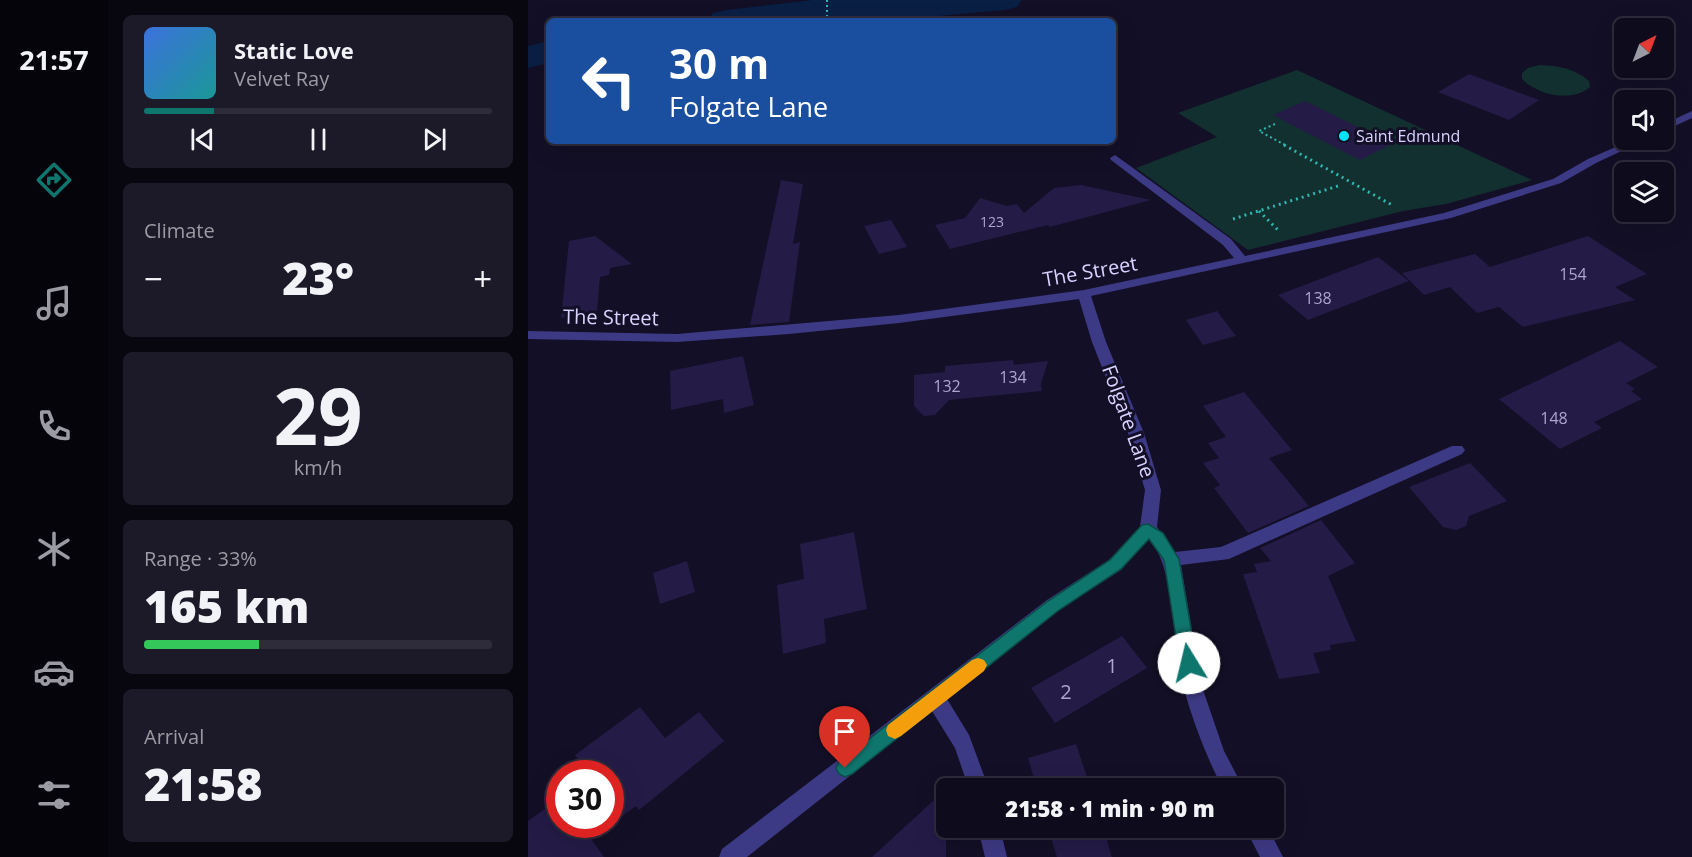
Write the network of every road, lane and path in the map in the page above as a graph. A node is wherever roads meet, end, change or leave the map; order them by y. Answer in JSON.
{"nodes":[{"id":1,"x":827,"y":0,"type":"edge"},
{"id":2,"x":827,"y":18,"type":"edge"},
{"id":3,"x":1692,"y":114,"type":"edge"},
{"id":4,"x":1674,"y":123,"type":"edge"},
{"id":5,"x":1275,"y":124,"type":"dead end"},
{"id":6,"x":1617,"y":150,"type":"edge"},
{"id":7,"x":1115,"y":158,"type":"dead end"},
{"id":8,"x":1338,"y":186,"type":"dead end"},
{"id":9,"x":1226,"y":221,"type":"dead end"},
{"id":10,"x":1413,"y":222,"type":"junction"},
{"id":11,"x":1243,"y":261,"type":"junction"},
{"id":12,"x":1084,"y":294,"type":"junction"},
{"id":13,"x":528,"y":335,"type":"edge"},
{"id":14,"x":1457,"y":450,"type":"dead end"},
{"id":15,"x":1148,"y":530,"type":"junction"},
{"id":16,"x":1171,"y":559,"type":"junction"},
{"id":17,"x":935,"y":699,"type":"junction"},
{"id":18,"x":977,"y":778,"type":"edge"},
{"id":19,"x":1228,"y":778,"type":"edge"},
{"id":20,"x":991,"y":838,"type":"edge"},
{"id":21,"x":1262,"y":838,"type":"edge"},
{"id":22,"x":730,"y":857,"type":"edge"},
{"id":23,"x":996,"y":857,"type":"edge"},
{"id":24,"x":1272,"y":857,"type":"edge"}],
"edges":[{"from":1,"to":2,"type":"path"},
{"from":3,"to":4,"type":"street"},
{"from":5,"to":10,"type":"path"},
{"from":6,"to":10,"type":"street","name":"The Street"},
{"from":7,"to":11,"type":"street"},
{"from":8,"to":9,"type":"path"},
{"from":10,"to":11,"type":"street","name":"The Street"},
{"from":11,"to":12,"type":"street","name":"The Street"},
{"from":12,"to":13,"type":"street","name":"The Street"},
{"from":12,"to":15,"type":"street","name":"Folgate Lane"},
{"from":14,"to":16,"type":"street"},
{"from":15,"to":16,"type":"street"},
{"from":15,"to":17,"type":"street"},
{"from":16,"to":19,"type":"street"},
{"from":17,"to":18,"type":"street"},
{"from":17,"to":22,"type":"street"},
{"from":20,"to":23,"type":"street"},
{"from":21,"to":24,"type":"street"}]}
